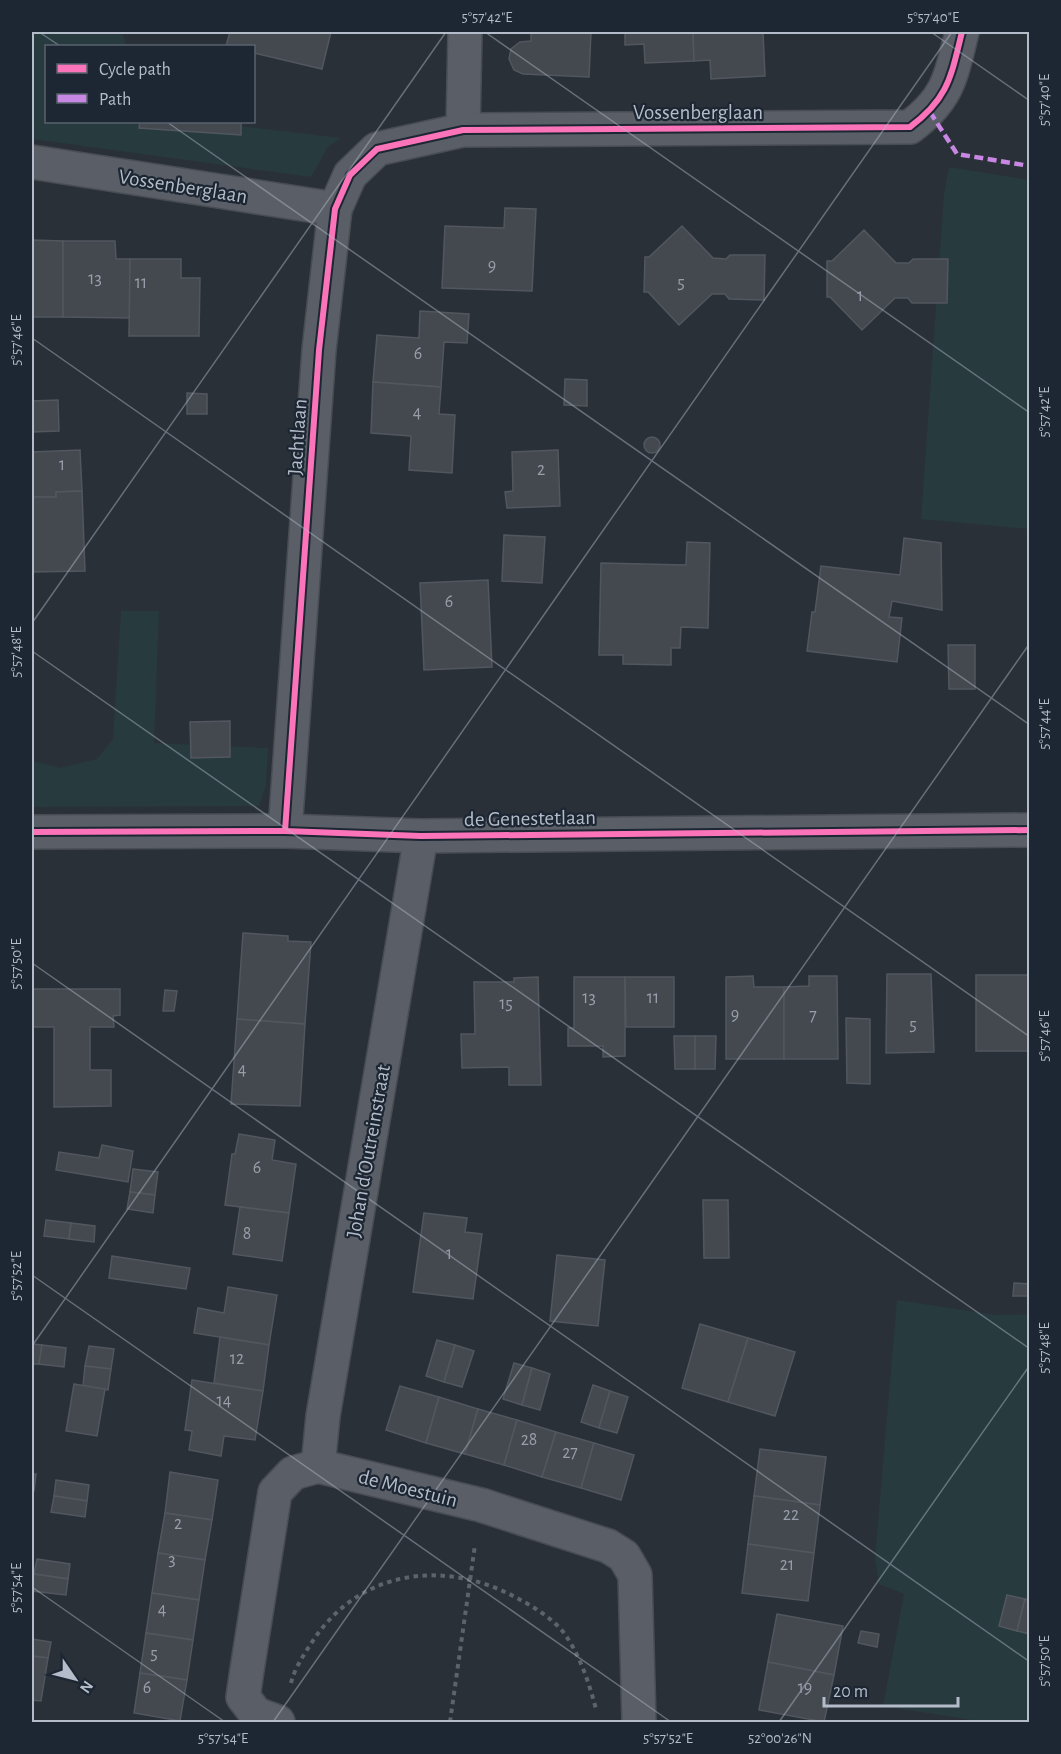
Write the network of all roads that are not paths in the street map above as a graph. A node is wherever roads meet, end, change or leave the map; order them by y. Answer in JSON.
{"nodes":[{"id":1,"x":465,"y":32,"type":"edge"},
{"id":2,"x":962,"y":32,"type":"edge"},
{"id":3,"x":463,"y":130,"type":"junction"},
{"id":4,"x":32,"y":162,"type":"edge"},
{"id":5,"x":334,"y":209,"type":"junction"},
{"id":6,"x":1029,"y":830,"type":"edge"},
{"id":7,"x":285,"y":831,"type":"junction"},
{"id":8,"x":32,"y":832,"type":"edge"},
{"id":9,"x":421,"y":836,"type":"junction"},
{"id":10,"x":318,"y":1466,"type":"junction"},
{"id":11,"x":283,"y":1708,"type":"edge"},
{"id":12,"x":639,"y":1722,"type":"edge"}],
"edges":[{"from":1,"to":3,"type":"street"},
{"from":2,"to":3,"type":"street","name":"Vossenberglaan"},
{"from":3,"to":5,"type":"street","name":"Jachtlaan"},
{"from":4,"to":5,"type":"street","name":"Vossenberglaan"},
{"from":5,"to":7,"type":"street","name":"Jachtlaan"},
{"from":6,"to":9,"type":"street","name":"de Genestetlaan"},
{"from":7,"to":8,"type":"street","name":"de Genestetlaan"},
{"from":7,"to":9,"type":"street","name":"de Genestetlaan"},
{"from":9,"to":10,"type":"street","name":"Johan d'Outreinstraat"},
{"from":10,"to":11,"type":"street"},
{"from":10,"to":12,"type":"street","name":"de Moestuin"}]}
